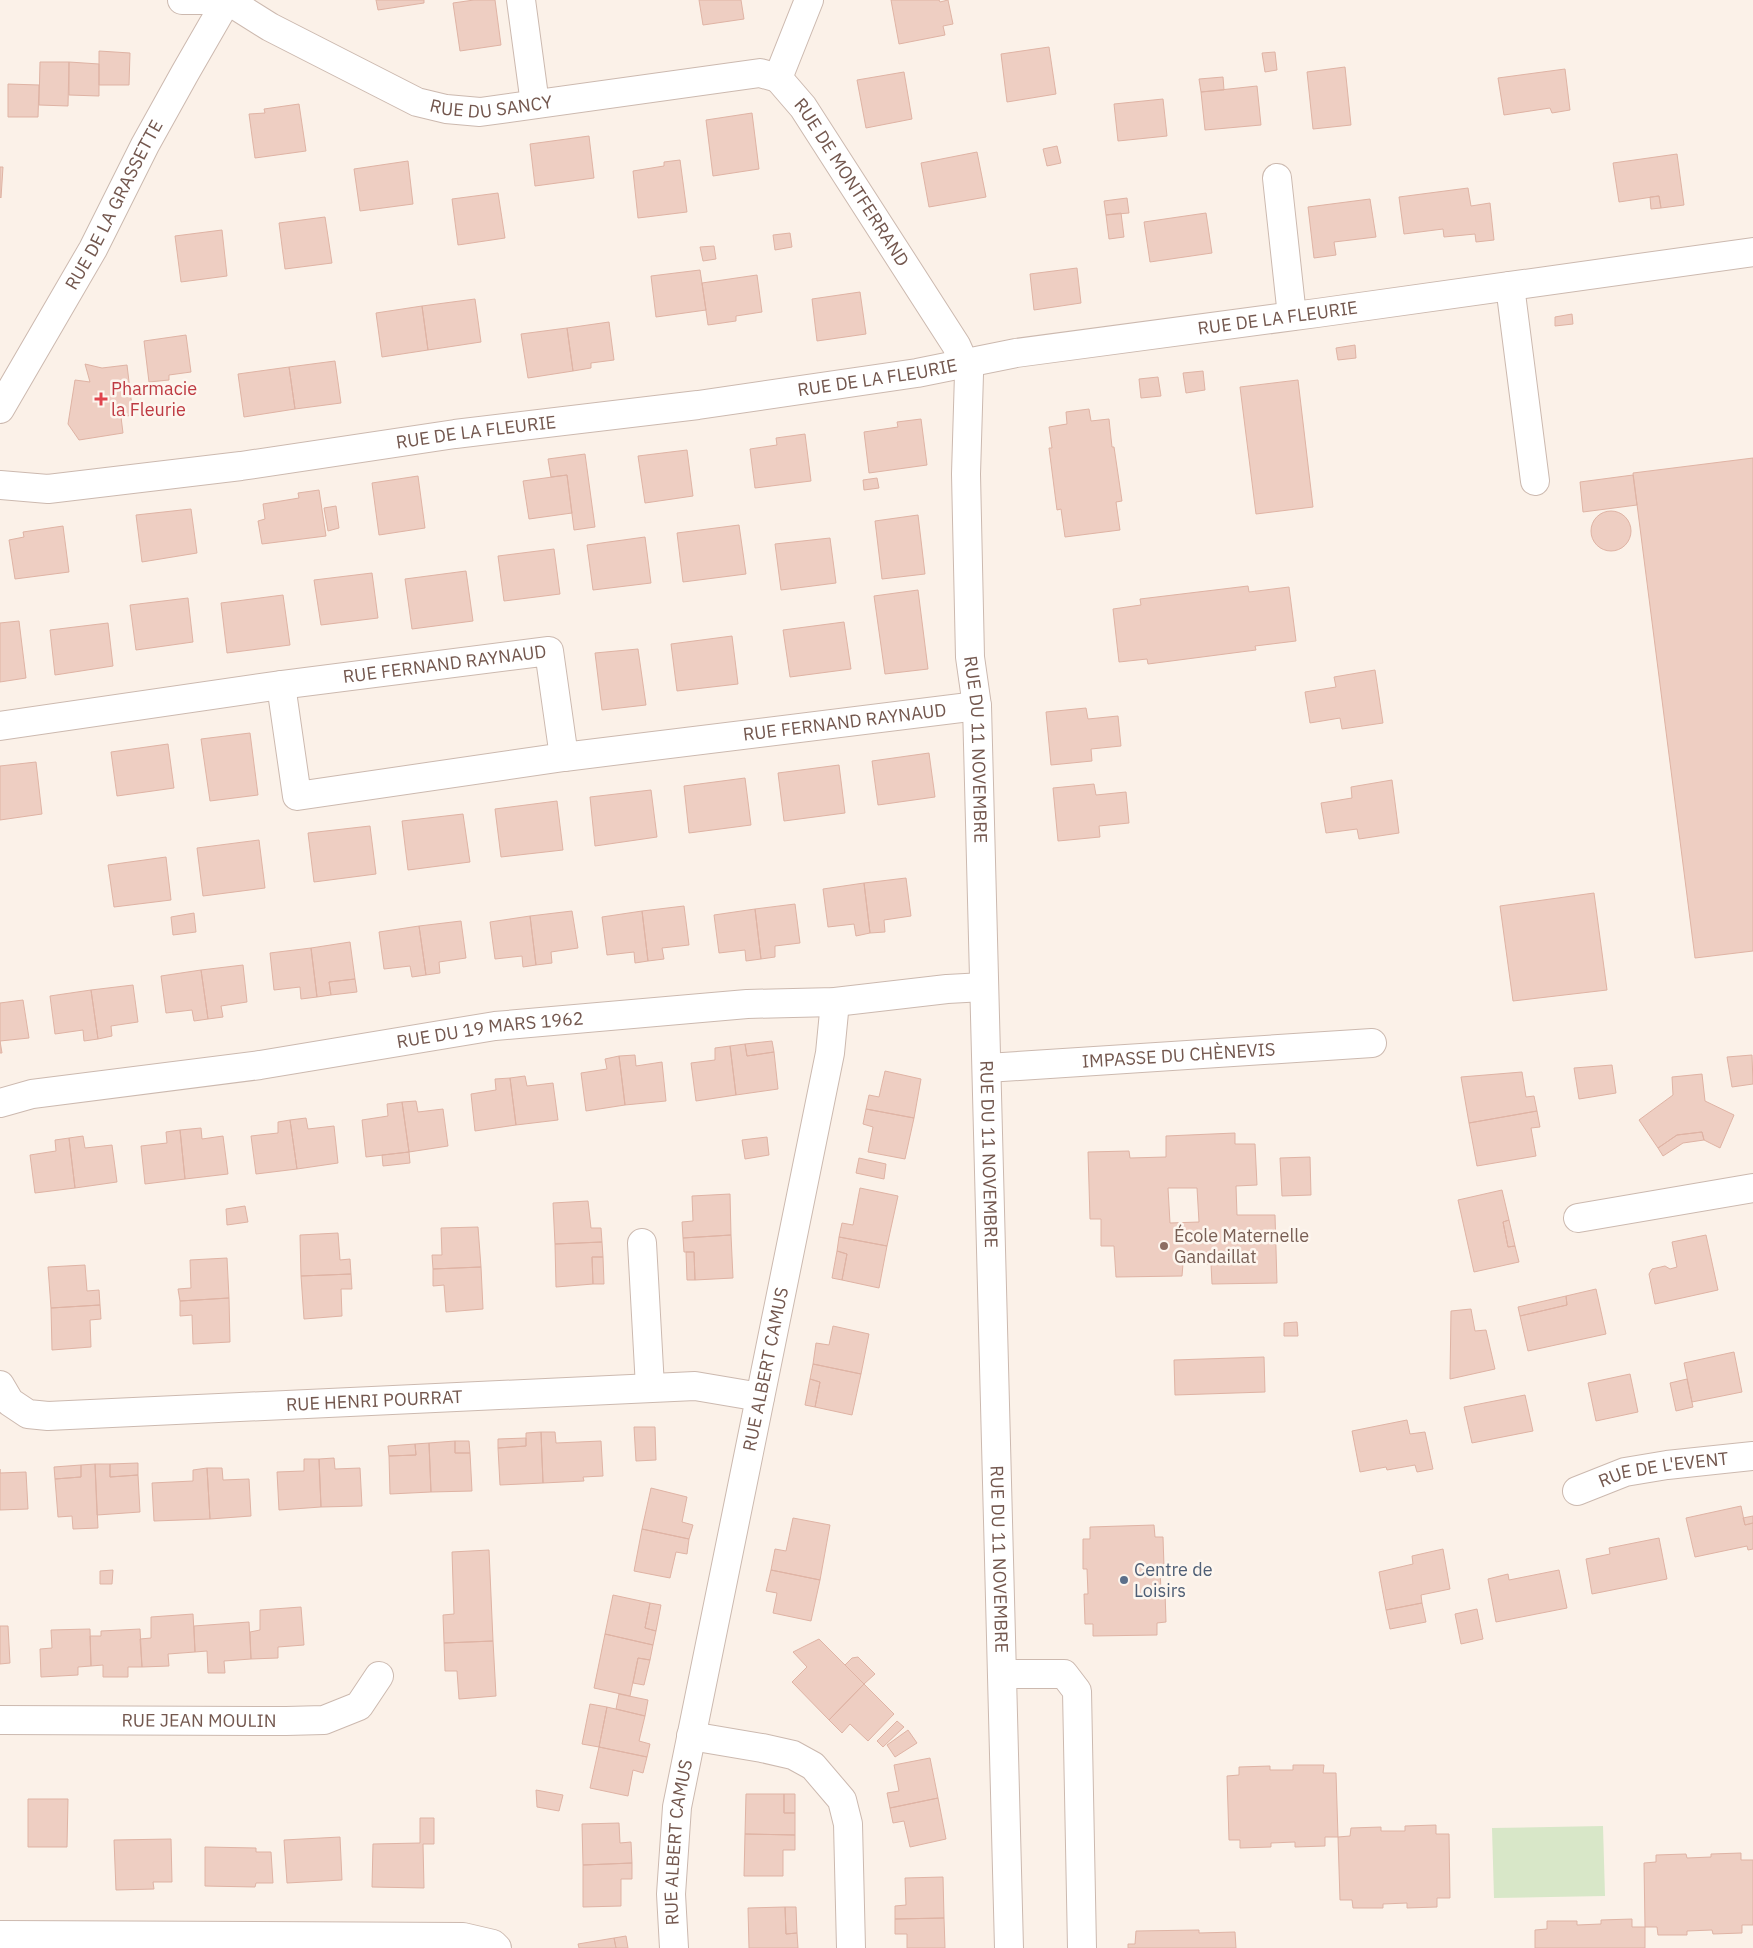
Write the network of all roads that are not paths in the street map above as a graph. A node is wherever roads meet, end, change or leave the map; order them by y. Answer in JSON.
{"nodes":[{"id":1,"x":182,"y":0,"type":"edge"},
{"id":2,"x":227,"y":0,"type":"edge"},
{"id":3,"x":521,"y":0,"type":"edge"},
{"id":4,"x":809,"y":0,"type":"edge"},
{"id":5,"x":778,"y":78,"type":"junction"},
{"id":6,"x":535,"y":104,"type":"junction"},
{"id":7,"x":1277,"y":178,"type":"dead end"},
{"id":8,"x":1753,"y":252,"type":"edge"},
{"id":9,"x":1510,"y":286,"type":"junction"},
{"id":10,"x":1292,"y":316,"type":"junction"},
{"id":11,"x":964,"y":362,"type":"junction"},
{"id":12,"x":0,"y":409,"type":"edge"},
{"id":13,"x":1535,"y":481,"type":"dead end"},
{"id":14,"x":0,"y":485,"type":"edge"},
{"id":15,"x":282,"y":685,"type":"junction"},
{"id":16,"x":977,"y":706,"type":"junction"},
{"id":17,"x":0,"y":726,"type":"edge"},
{"id":18,"x":564,"y":757,"type":"junction"},
{"id":19,"x":984,"y":987,"type":"junction"},
{"id":20,"x":835,"y":1002,"type":"junction"},
{"id":21,"x":1372,"y":1043,"type":"dead end"},
{"id":22,"x":987,"y":1068,"type":"junction"},
{"id":23,"x":0,"y":1103,"type":"edge"},
{"id":24,"x":1753,"y":1188,"type":"edge"},
{"id":25,"x":1578,"y":1218,"type":"dead end"},
{"id":26,"x":642,"y":1243,"type":"dead end"},
{"id":27,"x":650,"y":1387,"type":"junction"},
{"id":28,"x":760,"y":1397,"type":"junction"},
{"id":29,"x":3,"y":1399,"type":"edge"},
{"id":30,"x":1753,"y":1456,"type":"edge"},
{"id":31,"x":1577,"y":1491,"type":"dead end"},
{"id":32,"x":1002,"y":1674,"type":"junction"},
{"id":33,"x":380,"y":1676,"type":"dead end"},
{"id":34,"x":0,"y":1720,"type":"edge"},
{"id":35,"x":692,"y":1736,"type":"junction"},
{"id":36,"x":0,"y":1935,"type":"edge"},
{"id":37,"x":497,"y":1948,"type":"edge"},
{"id":38,"x":674,"y":1948,"type":"edge"},
{"id":39,"x":851,"y":1948,"type":"edge"},
{"id":40,"x":1009,"y":1948,"type":"edge"},
{"id":41,"x":1082,"y":1948,"type":"edge"}],
"edges":[{"from":1,"to":2,"type":"street"},
{"from":2,"to":6,"type":"street","name":"RUE DU SANCY"},
{"from":2,"to":12,"type":"street","name":"RUE DE LA GRASSETTE"},
{"from":3,"to":6,"type":"street"},
{"from":4,"to":5,"type":"street"},
{"from":5,"to":6,"type":"street","name":"RUE DU SANCY"},
{"from":5,"to":11,"type":"street","name":"RUE DE MONTFERRAND"},
{"from":7,"to":10,"type":"street"},
{"from":8,"to":9,"type":"street","name":"RUE DE LA FLEURIE"},
{"from":9,"to":10,"type":"street","name":"RUE DE LA FLEURIE"},
{"from":9,"to":13,"type":"street"},
{"from":10,"to":11,"type":"street","name":"RUE DE LA FLEURIE"},
{"from":11,"to":14,"type":"street","name":"RUE DE LA FLEURIE"},
{"from":11,"to":16,"type":"street","name":"RUE DU 11 NOVEMBRE"},
{"from":15,"to":17,"type":"street","name":"RUE FERNAND RAYNAUD"},
{"from":15,"to":18,"type":"street","name":"RUE FERNAND RAYNAUD"},
{"from":15,"to":18,"type":"street"},
{"from":16,"to":18,"type":"street","name":"RUE FERNAND RAYNAUD"},
{"from":16,"to":19,"type":"street","name":"RUE DU 11 NOVEMBRE"},
{"from":19,"to":20,"type":"street","name":"RUE DU 19 MARS 1962"},
{"from":19,"to":22,"type":"street","name":"RUE DU 11 NOVEMBRE"},
{"from":20,"to":23,"type":"street","name":"RUE DU 19 MARS 1962"},
{"from":20,"to":28,"type":"street","name":"RUE ALBERT CAMUS"},
{"from":21,"to":22,"type":"street","name":"IMPASSE DU CHÈNEVIS"},
{"from":22,"to":32,"type":"street","name":"RUE DU 11 NOVEMBRE"},
{"from":24,"to":25,"type":"street"},
{"from":26,"to":27,"type":"street"},
{"from":27,"to":28,"type":"street","name":"RUE HENRI POURRAT"},
{"from":27,"to":29,"type":"street","name":"RUE HENRI POURRAT"},
{"from":28,"to":35,"type":"street","name":"RUE ALBERT CAMUS"},
{"from":30,"to":31,"type":"street","name":"RUE DE L'EVENT"},
{"from":32,"to":40,"type":"street","name":"RUE DU 11 NOVEMBRE"},
{"from":32,"to":41,"type":"street"},
{"from":33,"to":34,"type":"street","name":"RUE JEAN MOULIN"},
{"from":35,"to":38,"type":"street","name":"RUE ALBERT CAMUS"},
{"from":35,"to":39,"type":"street","name":"RUE ALBERT CAMUS"},
{"from":36,"to":37,"type":"street"}]}
